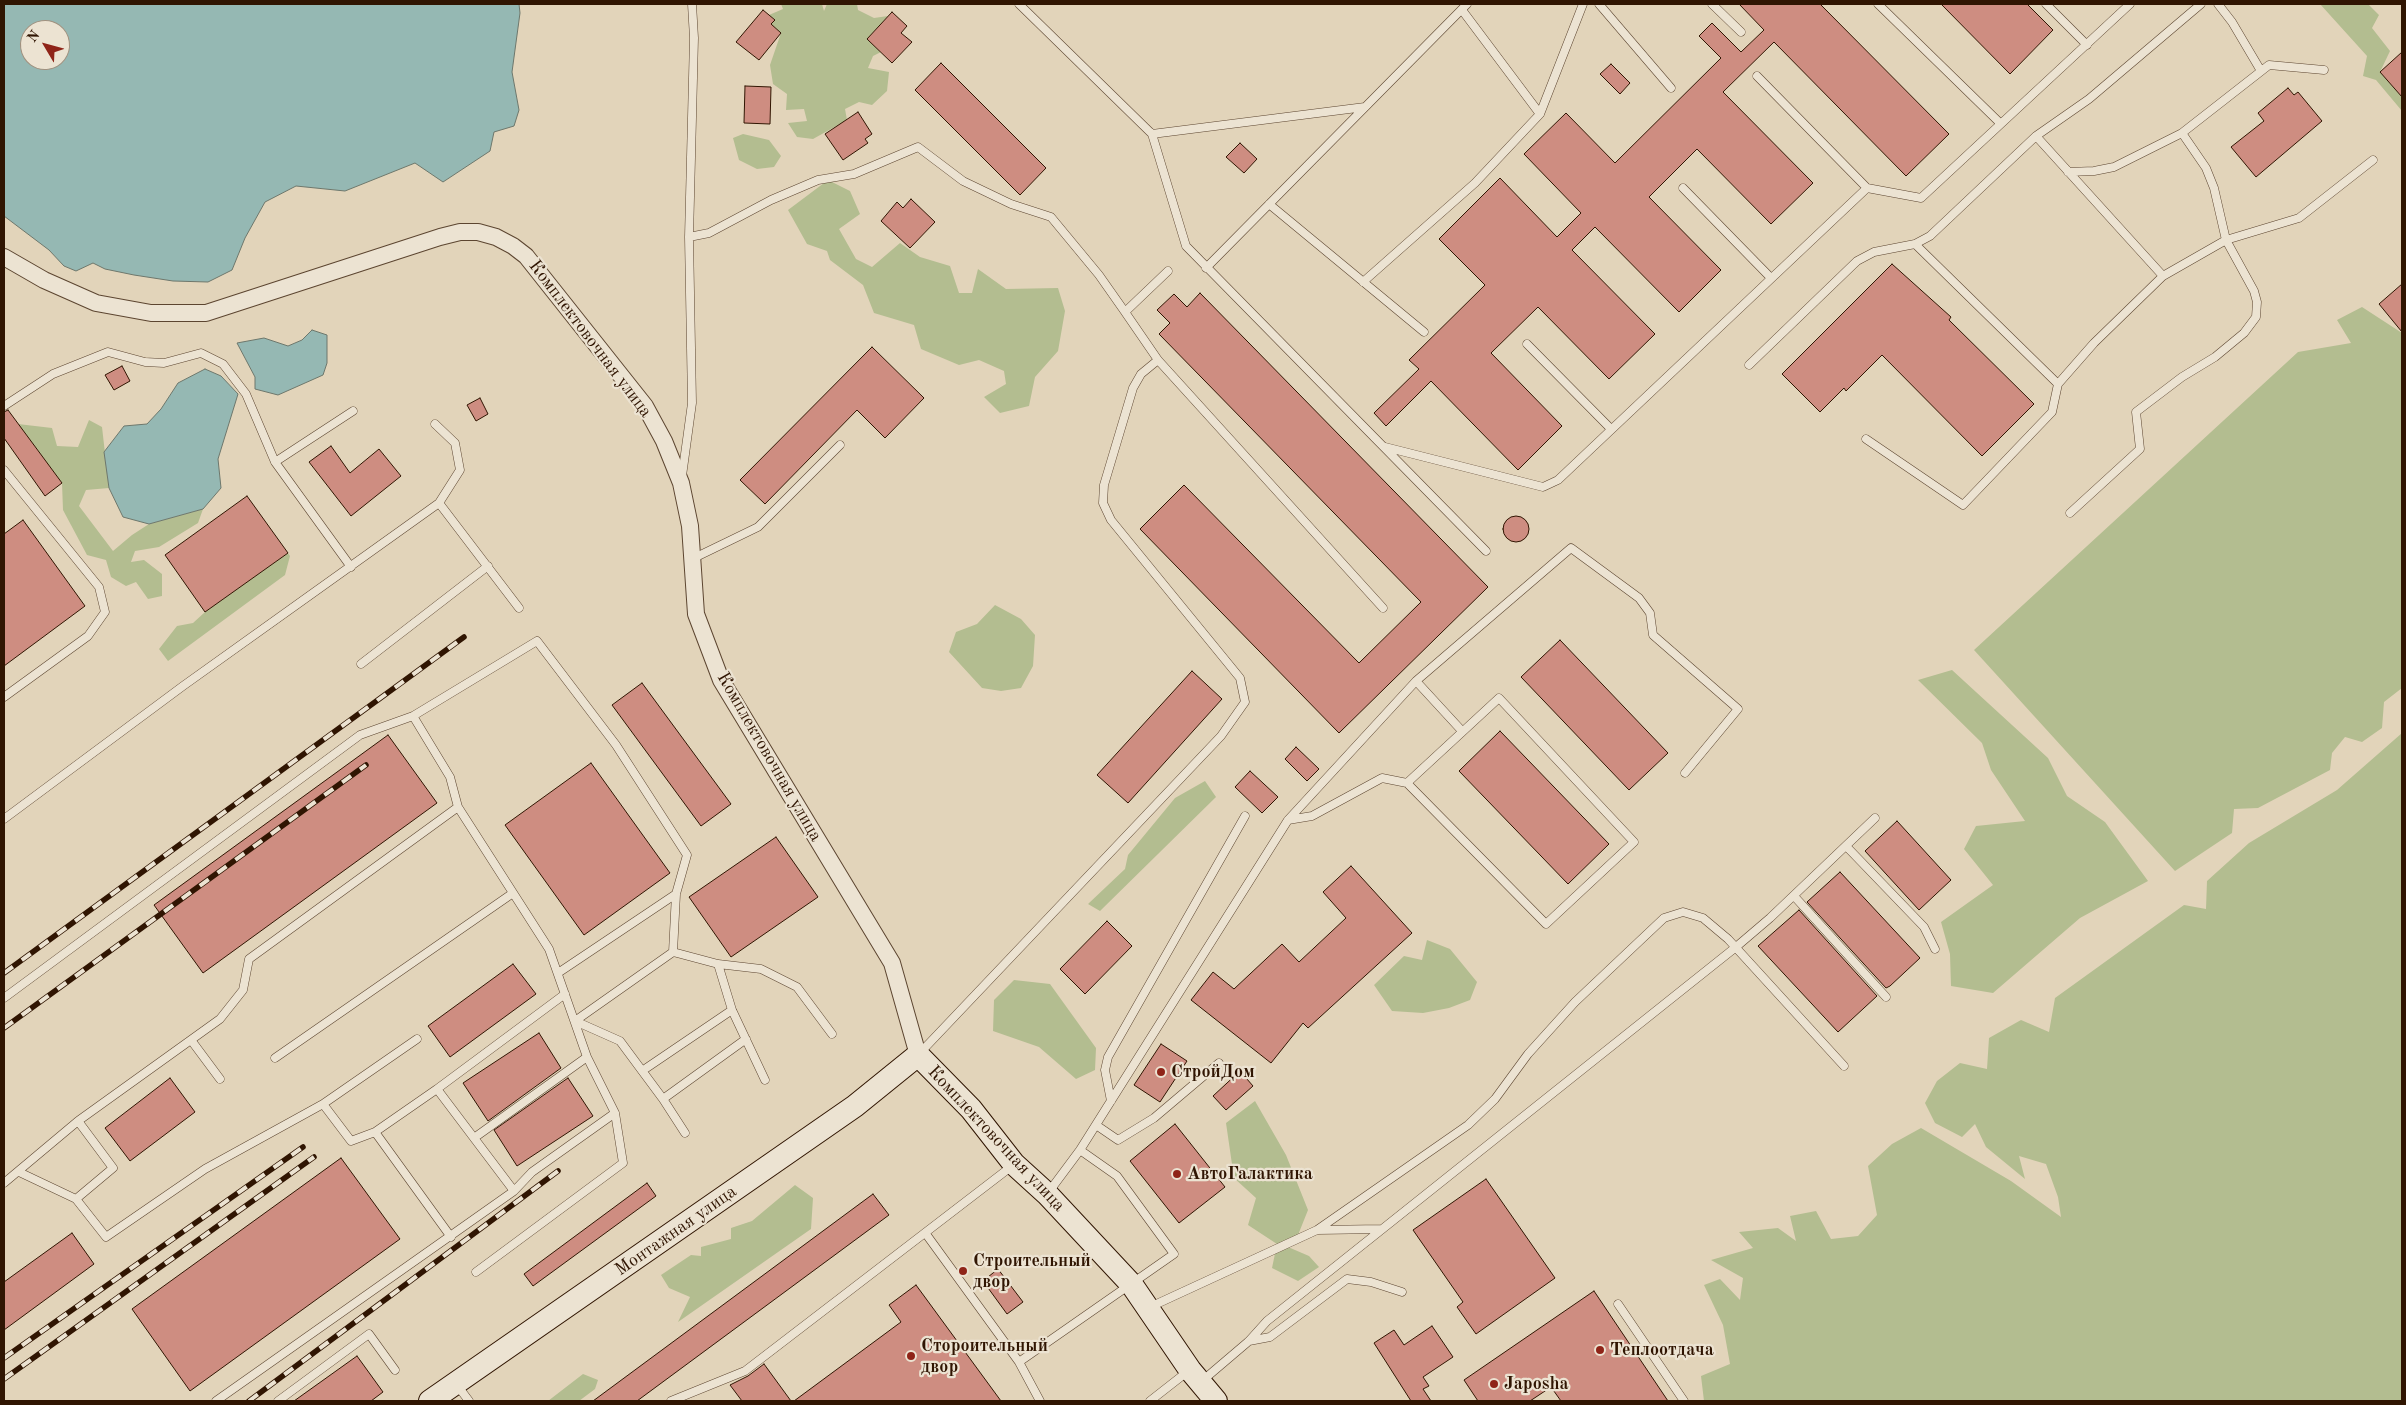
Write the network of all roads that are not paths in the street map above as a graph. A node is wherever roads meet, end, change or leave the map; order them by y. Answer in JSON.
{"nodes":[{"id":1,"x":692,"y":4,"type":"edge"},
{"id":2,"x":1019,"y":4,"type":"edge"},
{"id":3,"x":1583,"y":4,"type":"edge"},
{"id":4,"x":1599,"y":4,"type":"edge"},
{"id":5,"x":1712,"y":4,"type":"edge"},
{"id":6,"x":1878,"y":4,"type":"edge"},
{"id":7,"x":2046,"y":4,"type":"edge"},
{"id":8,"x":2130,"y":4,"type":"edge"},
{"id":9,"x":2201,"y":4,"type":"edge"},
{"id":10,"x":2218,"y":4,"type":"edge"},
{"id":11,"x":1464,"y":7,"type":"edge"},
{"id":12,"x":1741,"y":32,"type":"dead end"},
{"id":13,"x":2086,"y":45,"type":"junction"},
{"id":14,"x":2324,"y":70,"type":"dead end"},
{"id":15,"x":2261,"y":71,"type":"junction"},
{"id":16,"x":1757,"y":76,"type":"dead end"},
{"id":17,"x":1671,"y":88,"type":"dead end"},
{"id":18,"x":1365,"y":107,"type":"junction"},
{"id":19,"x":1540,"y":114,"type":"junction"},
{"id":20,"x":2000,"y":123,"type":"junction"},
{"id":21,"x":2182,"y":133,"type":"junction"},
{"id":22,"x":1152,"y":134,"type":"junction"},
{"id":23,"x":2036,"y":136,"type":"junction"},
{"id":24,"x":2373,"y":160,"type":"dead end"},
{"id":25,"x":2068,"y":172,"type":"junction"},
{"id":26,"x":1683,"y":188,"type":"dead end"},
{"id":27,"x":1867,"y":188,"type":"junction"},
{"id":28,"x":1269,"y":204,"type":"junction"},
{"id":29,"x":689,"y":237,"type":"junction"},
{"id":30,"x":2226,"y":240,"type":"junction"},
{"id":31,"x":1915,"y":244,"type":"junction"},
{"id":32,"x":4,"y":257,"type":"edge"},
{"id":33,"x":1206,"y":268,"type":"junction"},
{"id":34,"x":1168,"y":271,"type":"dead end"},
{"id":35,"x":2163,"y":276,"type":"junction"},
{"id":36,"x":1771,"y":278,"type":"junction"},
{"id":37,"x":1363,"y":282,"type":"junction"},
{"id":38,"x":1125,"y":312,"type":"junction"},
{"id":39,"x":1424,"y":332,"type":"dead end"},
{"id":40,"x":1527,"y":344,"type":"dead end"},
{"id":41,"x":1158,"y":360,"type":"junction"},
{"id":42,"x":1749,"y":365,"type":"dead end"},
{"id":43,"x":2058,"y":384,"type":"junction"},
{"id":44,"x":4,"y":406,"type":"edge"},
{"id":45,"x":353,"y":411,"type":"dead end"},
{"id":46,"x":435,"y":424,"type":"dead end"},
{"id":47,"x":1611,"y":429,"type":"junction"},
{"id":48,"x":1866,"y":439,"type":"dead end"},
{"id":49,"x":840,"y":445,"type":"dead end"},
{"id":50,"x":1383,"y":447,"type":"junction"},
{"id":51,"x":275,"y":462,"type":"junction"},
{"id":52,"x":4,"y":470,"type":"edge"},
{"id":53,"x":681,"y":483,"type":"junction"},
{"id":54,"x":439,"y":503,"type":"junction"},
{"id":55,"x":2070,"y":514,"type":"dead end"},
{"id":56,"x":1486,"y":551,"type":"dead end"},
{"id":57,"x":692,"y":559,"type":"junction"},
{"id":58,"x":488,"y":566,"type":"junction"},
{"id":59,"x":351,"y":567,"type":"junction"},
{"id":60,"x":519,"y":608,"type":"dead end"},
{"id":61,"x":1383,"y":608,"type":"dead end"},
{"id":62,"x":361,"y":664,"type":"dead end"},
{"id":63,"x":1416,"y":681,"type":"junction"},
{"id":64,"x":4,"y":697,"type":"edge"},
{"id":65,"x":413,"y":716,"type":"junction"},
{"id":66,"x":1462,"y":731,"type":"junction"},
{"id":67,"x":1685,"y":773,"type":"dead end"},
{"id":68,"x":1407,"y":783,"type":"junction"},
{"id":69,"x":458,"y":807,"type":"junction"},
{"id":70,"x":1245,"y":816,"type":"dead end"},
{"id":71,"x":1875,"y":818,"type":"dead end"},
{"id":72,"x":4,"y":819,"type":"edge"},
{"id":73,"x":1288,"y":820,"type":"junction"},
{"id":74,"x":1846,"y":846,"type":"junction"},
{"id":75,"x":513,"y":893,"type":"junction"},
{"id":76,"x":676,"y":894,"type":"junction"},
{"id":77,"x":1794,"y":896,"type":"junction"},
{"id":78,"x":1736,"y":947,"type":"junction"},
{"id":79,"x":1935,"y":950,"type":"dead end"},
{"id":80,"x":673,"y":952,"type":"junction"},
{"id":81,"x":718,"y":964,"type":"junction"},
{"id":82,"x":558,"y":973,"type":"junction"},
{"id":83,"x":565,"y":994,"type":"junction"},
{"id":84,"x":1886,"y":996,"type":"dead end"},
{"id":85,"x":4,"y":998,"type":"edge"},
{"id":86,"x":732,"y":1010,"type":"junction"},
{"id":87,"x":575,"y":1021,"type":"junction"},
{"id":88,"x":832,"y":1034,"type":"dead end"},
{"id":89,"x":417,"y":1039,"type":"dead end"},
{"id":90,"x":746,"y":1039,"type":"junction"},
{"id":91,"x":191,"y":1040,"type":"junction"},
{"id":92,"x":918,"y":1055,"type":"junction"},
{"id":93,"x":587,"y":1057,"type":"junction"},
{"id":94,"x":275,"y":1058,"type":"dead end"},
{"id":95,"x":1219,"y":1063,"type":"dead end"},
{"id":96,"x":1844,"y":1066,"type":"dead end"},
{"id":97,"x":642,"y":1071,"type":"junction"},
{"id":98,"x":220,"y":1079,"type":"dead end"},
{"id":99,"x":765,"y":1080,"type":"dead end"},
{"id":100,"x":437,"y":1089,"type":"junction"},
{"id":101,"x":663,"y":1099,"type":"junction"},
{"id":102,"x":1111,"y":1101,"type":"junction"},
{"id":103,"x":323,"y":1104,"type":"junction"},
{"id":104,"x":615,"y":1112,"type":"junction"},
{"id":105,"x":78,"y":1121,"type":"junction"},
{"id":106,"x":1096,"y":1126,"type":"junction"},
{"id":107,"x":374,"y":1132,"type":"junction"},
{"id":108,"x":685,"y":1133,"type":"dead end"},
{"id":109,"x":474,"y":1138,"type":"junction"},
{"id":110,"x":1080,"y":1150,"type":"junction"},
{"id":111,"x":1014,"y":1164,"type":"junction"},
{"id":112,"x":19,"y":1172,"type":"junction"},
{"id":113,"x":4,"y":1183,"type":"edge"},
{"id":114,"x":514,"y":1191,"type":"junction"},
{"id":115,"x":1047,"y":1194,"type":"junction"},
{"id":116,"x":76,"y":1199,"type":"junction"},
{"id":117,"x":1383,"y":1228,"type":"junction"},
{"id":118,"x":1317,"y":1230,"type":"junction"},
{"id":119,"x":926,"y":1234,"type":"junction"},
{"id":120,"x":450,"y":1237,"type":"junction"},
{"id":121,"x":476,"y":1272,"type":"dead end"},
{"id":122,"x":1132,"y":1285,"type":"junction"},
{"id":123,"x":1402,"y":1292,"type":"dead end"},
{"id":124,"x":1618,"y":1304,"type":"dead end"},
{"id":125,"x":1148,"y":1308,"type":"junction"},
{"id":126,"x":1250,"y":1341,"type":"junction"},
{"id":127,"x":1019,"y":1362,"type":"junction"},
{"id":128,"x":395,"y":1370,"type":"dead end"},
{"id":129,"x":1195,"y":1376,"type":"junction"},
{"id":130,"x":456,"y":1384,"type":"junction"},
{"id":131,"x":1160,"y":1398,"type":"edge"},
{"id":132,"x":216,"y":1401,"type":"edge"},
{"id":133,"x":278,"y":1401,"type":"edge"},
{"id":134,"x":430,"y":1401,"type":"edge"},
{"id":135,"x":470,"y":1401,"type":"edge"},
{"id":136,"x":671,"y":1401,"type":"edge"},
{"id":137,"x":1040,"y":1401,"type":"edge"},
{"id":138,"x":1150,"y":1401,"type":"edge"},
{"id":139,"x":1216,"y":1401,"type":"edge"},
{"id":140,"x":1684,"y":1401,"type":"edge"}],
"edges":[{"from":1,"to":29,"type":"lane"},
{"from":2,"to":22,"type":"lane"},
{"from":3,"to":19,"type":"lane"},
{"from":4,"to":17,"type":"lane"},
{"from":5,"to":12,"type":"lane"},
{"from":6,"to":20,"type":"lane"},
{"from":7,"to":13,"type":"lane"},
{"from":8,"to":13,"type":"lane"},
{"from":9,"to":23,"type":"lane"},
{"from":10,"to":15,"type":"lane"},
{"from":11,"to":18,"type":"lane"},
{"from":11,"to":19,"type":"lane"},
{"from":13,"to":20,"type":"lane"},
{"from":14,"to":15,"type":"lane"},
{"from":15,"to":21,"type":"lane"},
{"from":16,"to":27,"type":"lane"},
{"from":18,"to":22,"type":"lane"},
{"from":18,"to":28,"type":"lane"},
{"from":19,"to":37,"type":"lane"},
{"from":20,"to":27,"type":"lane"},
{"from":21,"to":25,"type":"lane"},
{"from":21,"to":30,"type":"lane"},
{"from":22,"to":33,"type":"lane"},
{"from":23,"to":25,"type":"lane"},
{"from":23,"to":31,"type":"lane"},
{"from":24,"to":30,"type":"lane"},
{"from":25,"to":35,"type":"lane"},
{"from":26,"to":36,"type":"lane"},
{"from":27,"to":36,"type":"lane"},
{"from":28,"to":33,"type":"lane"},
{"from":28,"to":37,"type":"lane"},
{"from":29,"to":38,"type":"lane"},
{"from":29,"to":53,"type":"lane"},
{"from":30,"to":35,"type":"lane"},
{"from":30,"to":55,"type":"lane"},
{"from":31,"to":42,"type":"lane"},
{"from":31,"to":43,"type":"lane"},
{"from":32,"to":53,"type":"street","name":"Комплектовочная улица"},
{"from":33,"to":50,"type":"lane"},
{"from":34,"to":38,"type":"lane"},
{"from":35,"to":43,"type":"lane"},
{"from":36,"to":47,"type":"lane"},
{"from":37,"to":39,"type":"lane"},
{"from":38,"to":41,"type":"lane"},
{"from":40,"to":47,"type":"lane"},
{"from":41,"to":61,"type":"lane"},
{"from":41,"to":92,"type":"lane"},
{"from":43,"to":48,"type":"lane"},
{"from":44,"to":51,"type":"lane"},
{"from":45,"to":51,"type":"lane"},
{"from":46,"to":54,"type":"lane"},
{"from":47,"to":50,"type":"lane"},
{"from":49,"to":57,"type":"lane"},
{"from":50,"to":56,"type":"lane"},
{"from":51,"to":59,"type":"lane"},
{"from":52,"to":64,"type":"lane"},
{"from":53,"to":57,"type":"street","name":"Комплектовочная улица"},
{"from":54,"to":58,"type":"lane"},
{"from":54,"to":59,"type":"lane"},
{"from":57,"to":92,"type":"street","name":"Комплектовочная улица"},
{"from":58,"to":60,"type":"lane"},
{"from":58,"to":62,"type":"lane"},
{"from":59,"to":72,"type":"lane"},
{"from":63,"to":66,"type":"lane"},
{"from":63,"to":67,"type":"lane"},
{"from":63,"to":73,"type":"lane"},
{"from":65,"to":69,"type":"lane"},
{"from":65,"to":76,"type":"lane"},
{"from":65,"to":85,"type":"lane"},
{"from":66,"to":68,"type":"lane"},
{"from":66,"to":68,"type":"lane"},
{"from":68,"to":73,"type":"lane"},
{"from":69,"to":75,"type":"lane"},
{"from":69,"to":91,"type":"lane"},
{"from":70,"to":102,"type":"lane"},
{"from":71,"to":74,"type":"lane"},
{"from":73,"to":102,"type":"lane"},
{"from":74,"to":77,"type":"lane"},
{"from":74,"to":79,"type":"lane"},
{"from":75,"to":82,"type":"lane"},
{"from":75,"to":94,"type":"lane"},
{"from":76,"to":80,"type":"lane"},
{"from":76,"to":82,"type":"lane"},
{"from":77,"to":78,"type":"lane"},
{"from":77,"to":84,"type":"lane"},
{"from":78,"to":96,"type":"lane"},
{"from":78,"to":117,"type":"lane"},
{"from":78,"to":118,"type":"lane"},
{"from":80,"to":81,"type":"lane"},
{"from":80,"to":87,"type":"lane"},
{"from":81,"to":86,"type":"lane"},
{"from":81,"to":88,"type":"lane"},
{"from":82,"to":83,"type":"lane"},
{"from":83,"to":87,"type":"lane"},
{"from":83,"to":100,"type":"lane"},
{"from":86,"to":90,"type":"lane"},
{"from":86,"to":97,"type":"lane"},
{"from":87,"to":93,"type":"lane"},
{"from":87,"to":97,"type":"lane"},
{"from":89,"to":103,"type":"lane"},
{"from":90,"to":99,"type":"lane"},
{"from":90,"to":101,"type":"lane"},
{"from":91,"to":98,"type":"lane"},
{"from":91,"to":105,"type":"lane"},
{"from":92,"to":111,"type":"street","name":"Комплектовочная улица"},
{"from":92,"to":130,"type":"street","name":"Монтажная улица"},
{"from":93,"to":104,"type":"lane"},
{"from":93,"to":109,"type":"lane"},
{"from":95,"to":106,"type":"lane"},
{"from":97,"to":101,"type":"lane"},
{"from":100,"to":107,"type":"lane"},
{"from":100,"to":109,"type":"lane"},
{"from":101,"to":108,"type":"lane"},
{"from":102,"to":106,"type":"lane"},
{"from":103,"to":107,"type":"lane"},
{"from":103,"to":116,"type":"lane"},
{"from":104,"to":114,"type":"lane"},
{"from":104,"to":121,"type":"lane"},
{"from":105,"to":112,"type":"lane"},
{"from":105,"to":116,"type":"lane"},
{"from":106,"to":110,"type":"lane"},
{"from":107,"to":120,"type":"lane"},
{"from":109,"to":114,"type":"lane"},
{"from":110,"to":115,"type":"lane"},
{"from":110,"to":122,"type":"lane"},
{"from":111,"to":115,"type":"street","name":"Комплектовочная улица"},
{"from":111,"to":119,"type":"lane"},
{"from":112,"to":113,"type":"lane"},
{"from":112,"to":116,"type":"lane"},
{"from":114,"to":120,"type":"lane"},
{"from":115,"to":122,"type":"street","name":"Комплектовочная улица"},
{"from":117,"to":118,"type":"lane"},
{"from":117,"to":126,"type":"lane"},
{"from":118,"to":125,"type":"lane"},
{"from":119,"to":127,"type":"lane"},
{"from":119,"to":136,"type":"lane"},
{"from":120,"to":132,"type":"lane"},
{"from":122,"to":125,"type":"street","name":"Комплектовочная улица"},
{"from":122,"to":127,"type":"lane"},
{"from":123,"to":126,"type":"lane"},
{"from":124,"to":140,"type":"lane"},
{"from":125,"to":129,"type":"street","name":"Комплектовочная улица"},
{"from":126,"to":129,"type":"lane"},
{"from":127,"to":137,"type":"lane"},
{"from":128,"to":133,"type":"lane"},
{"from":129,"to":131,"type":"lane"},
{"from":129,"to":139,"type":"street","name":"Комплектовочная улица"},
{"from":130,"to":134,"type":"street","name":"Монтажная улица"},
{"from":130,"to":135,"type":"lane"},
{"from":131,"to":138,"type":"lane"}]}
